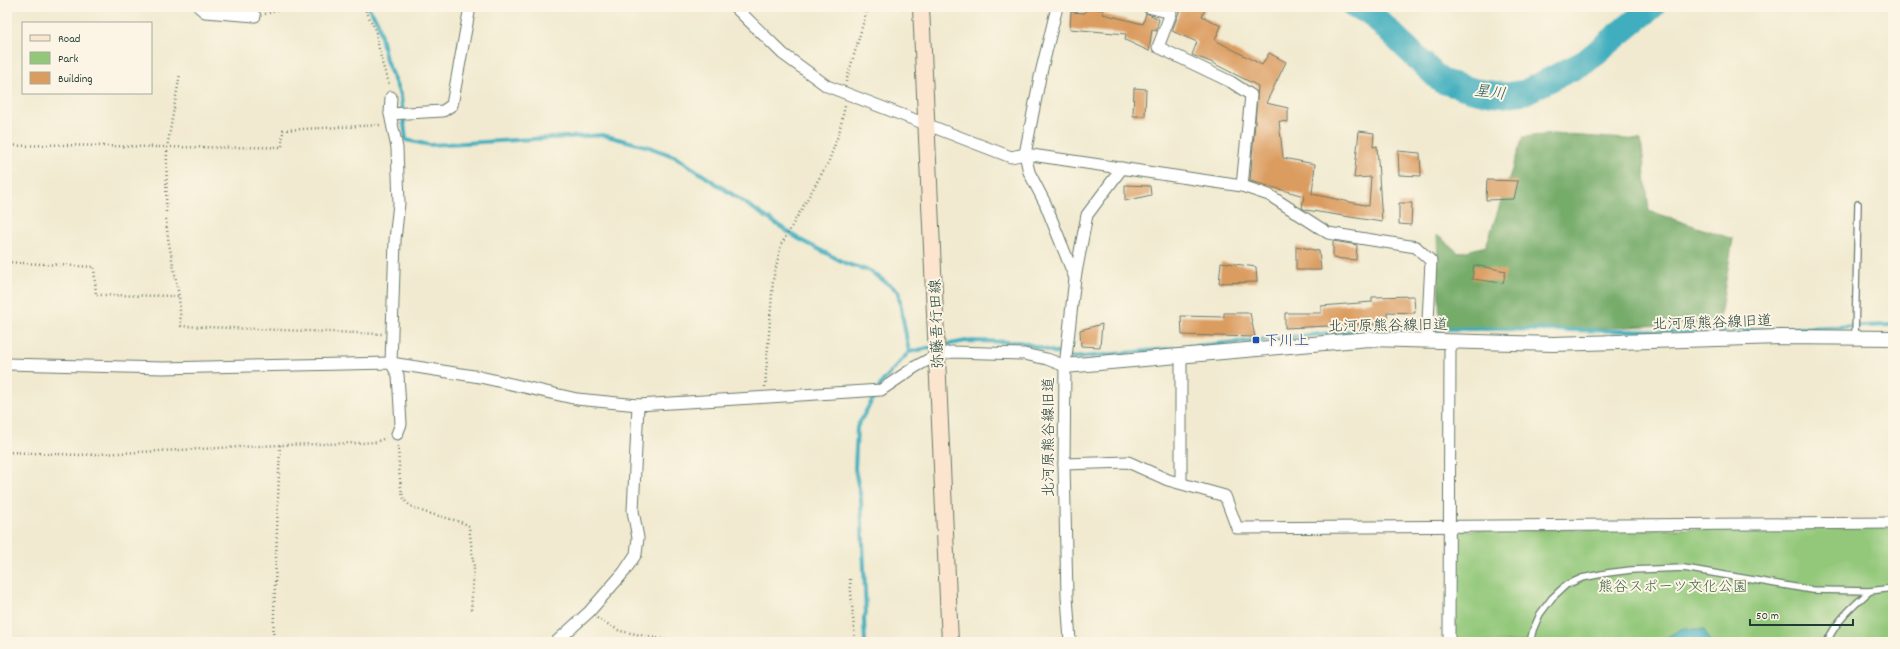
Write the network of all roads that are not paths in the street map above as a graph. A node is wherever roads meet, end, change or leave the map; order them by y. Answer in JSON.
{"nodes":[{"id":1,"x":199,"y":7,"type":"edge"},
{"id":2,"x":470,"y":7,"type":"edge"},
{"id":3,"x":735,"y":7,"type":"edge"},
{"id":4,"x":921,"y":7,"type":"edge"},
{"id":5,"x":1057,"y":7,"type":"edge"},
{"id":6,"x":1148,"y":7,"type":"edge"},
{"id":7,"x":1172,"y":10,"type":"edge"},
{"id":8,"x":255,"y":16,"type":"road end"},
{"id":9,"x":390,"y":97,"type":"road end"},
{"id":10,"x":391,"y":119,"type":"junction"},
{"id":11,"x":927,"y":124,"type":"junction"},
{"id":12,"x":1025,"y":154,"type":"junction"},
{"id":13,"x":1122,"y":168,"type":"junction"},
{"id":14,"x":1242,"y":186,"type":"junction"},
{"id":15,"x":1858,"y":204,"type":"dead end"},
{"id":16,"x":1075,"y":278,"type":"junction"},
{"id":17,"x":1855,"y":337,"type":"junction"},
{"id":18,"x":1893,"y":338,"type":"edge"},
{"id":19,"x":1427,"y":341,"type":"junction"},
{"id":20,"x":1450,"y":341,"type":"junction"},
{"id":21,"x":937,"y":355,"type":"junction"},
{"id":22,"x":1181,"y":355,"type":"junction"},
{"id":23,"x":391,"y":363,"type":"junction"},
{"id":24,"x":7,"y":364,"type":"edge"},
{"id":25,"x":1065,"y":366,"type":"junction"},
{"id":26,"x":638,"y":405,"type":"junction"},
{"id":27,"x":397,"y":434,"type":"road end"},
{"id":28,"x":1064,"y":464,"type":"junction"},
{"id":29,"x":1181,"y":483,"type":"junction"},
{"id":30,"x":1893,"y":522,"type":"edge"},
{"id":31,"x":1450,"y":525,"type":"junction"},
{"id":32,"x":1893,"y":588,"type":"edge"},
{"id":33,"x":1870,"y":591,"type":"junction"},
{"id":34,"x":556,"y":642,"type":"edge"},
{"id":35,"x":950,"y":642,"type":"edge"},
{"id":36,"x":1070,"y":642,"type":"edge"},
{"id":37,"x":1449,"y":642,"type":"edge"},
{"id":38,"x":1530,"y":642,"type":"edge"},
{"id":39,"x":1827,"y":642,"type":"edge"}],
"edges":[{"from":1,"to":8,"type":"street"},
{"from":2,"to":10,"type":"street"},
{"from":3,"to":11,"type":"street"},
{"from":4,"to":11,"type":"main road","name":"弥藤吾行田線"},
{"from":5,"to":12,"type":"street"},
{"from":6,"to":7,"type":"street"},
{"from":7,"to":14,"type":"street"},
{"from":9,"to":10,"type":"street"},
{"from":10,"to":23,"type":"street"},
{"from":11,"to":12,"type":"street"},
{"from":11,"to":21,"type":"main road","name":"弥藤吾行田線"},
{"from":12,"to":13,"type":"street"},
{"from":12,"to":16,"type":"street"},
{"from":13,"to":14,"type":"street"},
{"from":13,"to":16,"type":"street"},
{"from":14,"to":19,"type":"street"},
{"from":15,"to":17,"type":"lane"},
{"from":16,"to":25,"type":"street"},
{"from":17,"to":18,"type":"street","name":"北河原熊谷線旧道"},
{"from":17,"to":20,"type":"street","name":"北河原熊谷線旧道"},
{"from":19,"to":20,"type":"street","name":"北河原熊谷線旧道"},
{"from":19,"to":22,"type":"street","name":"北河原熊谷線旧道"},
{"from":20,"to":31,"type":"street"},
{"from":21,"to":25,"type":"street"},
{"from":21,"to":26,"type":"street"},
{"from":21,"to":35,"type":"main road","name":"弥藤吾行田線"},
{"from":22,"to":25,"type":"street","name":"北河原熊谷線旧道"},
{"from":22,"to":29,"type":"street"},
{"from":23,"to":24,"type":"street"},
{"from":23,"to":26,"type":"street"},
{"from":23,"to":27,"type":"street"},
{"from":25,"to":28,"type":"street","name":"北河原熊谷線旧道"},
{"from":26,"to":34,"type":"street"},
{"from":28,"to":29,"type":"street"},
{"from":28,"to":36,"type":"street","name":"北河原熊谷線旧道"},
{"from":29,"to":31,"type":"street"},
{"from":30,"to":31,"type":"street"},
{"from":31,"to":37,"type":"street"},
{"from":32,"to":33,"type":"lane"},
{"from":33,"to":38,"type":"lane"},
{"from":33,"to":39,"type":"lane"}]}
